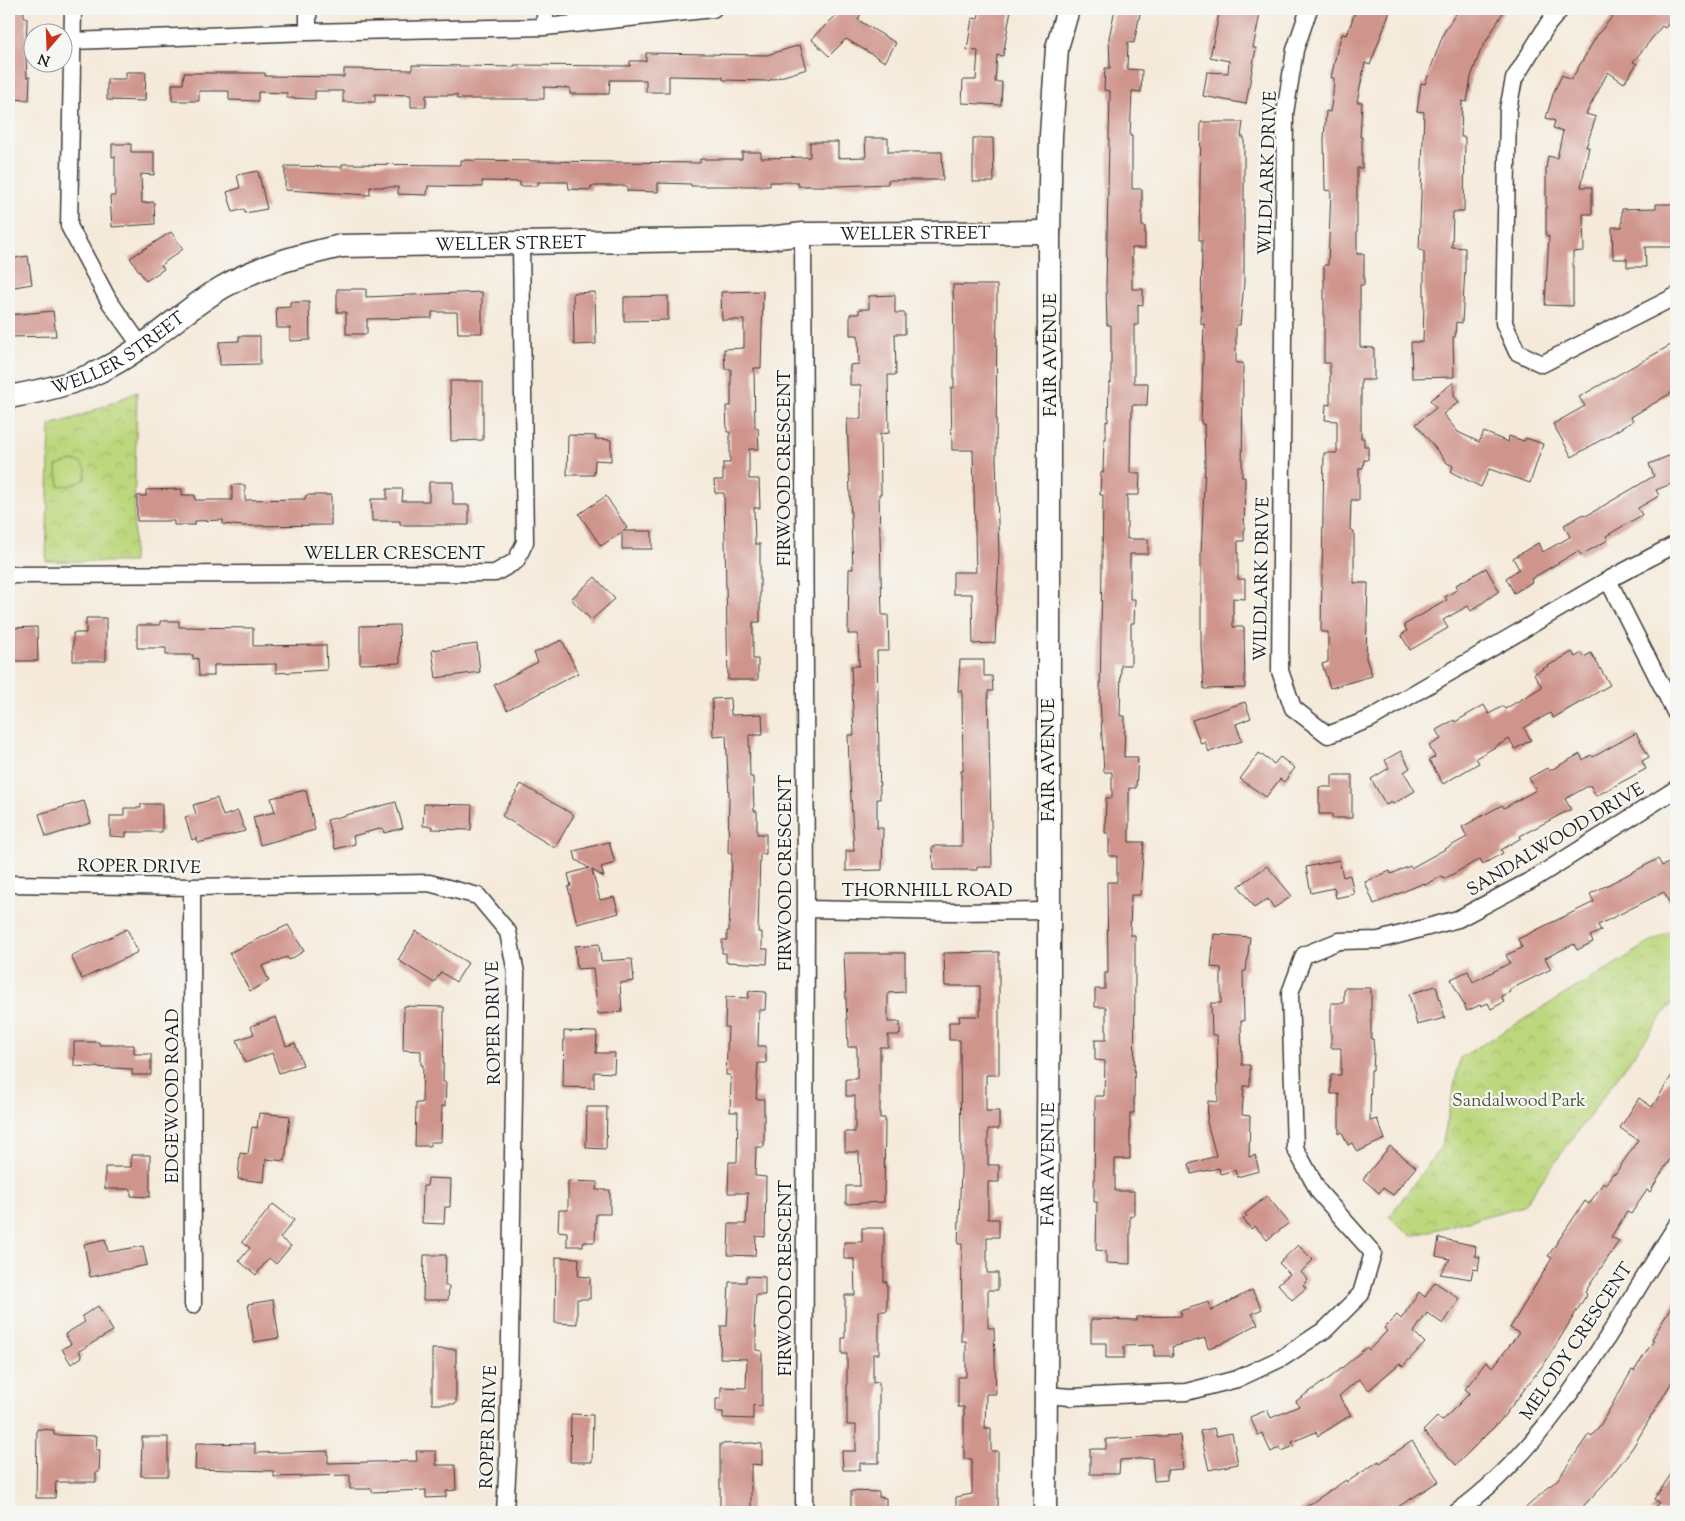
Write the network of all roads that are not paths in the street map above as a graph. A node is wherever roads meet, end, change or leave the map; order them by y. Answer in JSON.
{"nodes":[{"id":1,"x":73,"y":9,"type":"edge"},
{"id":2,"x":308,"y":9,"type":"edge"},
{"id":3,"x":545,"y":9,"type":"edge"},
{"id":4,"x":714,"y":9,"type":"edge"},
{"id":5,"x":1068,"y":9,"type":"edge"},
{"id":6,"x":1310,"y":9,"type":"edge"},
{"id":7,"x":1562,"y":9,"type":"edge"},
{"id":8,"x":545,"y":27,"type":"junction"},
{"id":9,"x":308,"y":32,"type":"junction"},
{"id":10,"x":73,"y":41,"type":"junction"},
{"id":11,"x":1049,"y":232,"type":"junction"},
{"id":12,"x":803,"y":234,"type":"junction"},
{"id":13,"x":521,"y":244,"type":"junction"},
{"id":14,"x":1676,"y":296,"type":"edge"},
{"id":15,"x":141,"y":346,"type":"junction"},
{"id":16,"x":9,"y":397,"type":"edge"},
{"id":17,"x":1676,"y":544,"type":"edge"},
{"id":18,"x":9,"y":575,"type":"edge"},
{"id":19,"x":1608,"y":580,"type":"junction"},
{"id":20,"x":1676,"y":714,"type":"edge"},
{"id":21,"x":1676,"y":789,"type":"edge"},
{"id":22,"x":9,"y":884,"type":"edge"},
{"id":23,"x":192,"y":888,"type":"junction"},
{"id":24,"x":806,"y":909,"type":"junction"},
{"id":25,"x":1048,"y":911,"type":"junction"},
{"id":26,"x":1676,"y":1226,"type":"edge"},
{"id":27,"x":192,"y":1304,"type":"dead end"},
{"id":28,"x":1045,"y":1395,"type":"junction"},
{"id":29,"x":504,"y":1512,"type":"edge"},
{"id":30,"x":804,"y":1512,"type":"edge"},
{"id":31,"x":1045,"y":1512,"type":"edge"},
{"id":32,"x":1457,"y":1512,"type":"edge"}],
"edges":[{"from":1,"to":10,"type":"street"},
{"from":2,"to":9,"type":"street"},
{"from":3,"to":8,"type":"street"},
{"from":4,"to":8,"type":"street"},
{"from":5,"to":11,"type":"street","name":"FAIR AVENUE"},
{"from":6,"to":19,"type":"street","name":"WILDLARK DRIVE"},
{"from":7,"to":14,"type":"street"},
{"from":8,"to":9,"type":"street"},
{"from":9,"to":10,"type":"street"},
{"from":10,"to":15,"type":"street"},
{"from":11,"to":12,"type":"street","name":"WELLER STREET"},
{"from":11,"to":25,"type":"street","name":"FAIR AVENUE"},
{"from":12,"to":13,"type":"street","name":"WELLER STREET"},
{"from":12,"to":24,"type":"street","name":"FIRWOOD CRESCENT"},
{"from":13,"to":15,"type":"street","name":"WELLER STREET"},
{"from":13,"to":18,"type":"street","name":"WELLER CRESCENT"},
{"from":15,"to":16,"type":"street","name":"WELLER STREET"},
{"from":17,"to":19,"type":"street","name":"WILDLARK DRIVE"},
{"from":19,"to":20,"type":"street"},
{"from":21,"to":28,"type":"street","name":"SANDALWOOD DRIVE"},
{"from":22,"to":23,"type":"street","name":"ROPER DRIVE"},
{"from":23,"to":27,"type":"street","name":"EDGEWOOD ROAD"},
{"from":23,"to":29,"type":"street","name":"ROPER DRIVE"},
{"from":24,"to":25,"type":"street","name":"THORNHILL ROAD"},
{"from":24,"to":30,"type":"street","name":"FIRWOOD CRESCENT"},
{"from":25,"to":28,"type":"street","name":"FAIR AVENUE"},
{"from":26,"to":32,"type":"street","name":"MELODY CRESCENT"},
{"from":28,"to":31,"type":"street","name":"FAIR AVENUE"}]}
